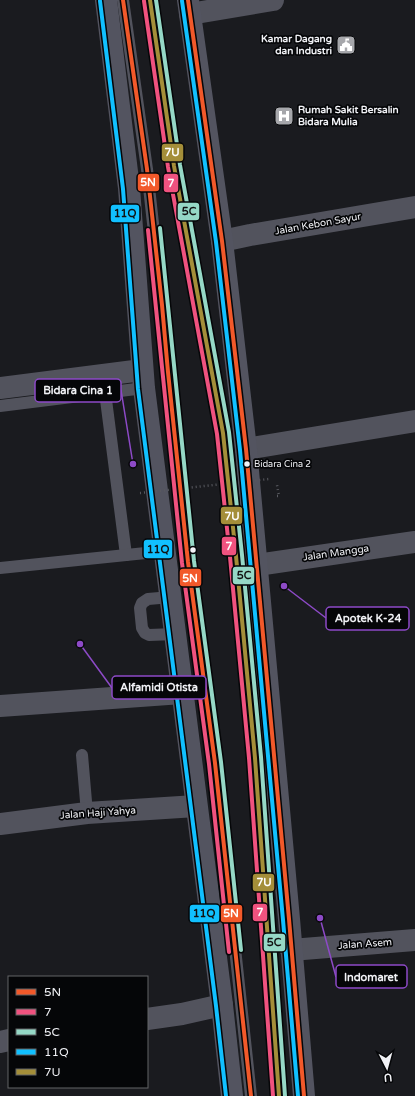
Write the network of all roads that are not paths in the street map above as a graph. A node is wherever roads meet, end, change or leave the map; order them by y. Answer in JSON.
{"nodes":[{"id":1,"x":106,"y":0,"type":"edge"},
{"id":2,"x":123,"y":0,"type":"edge"},
{"id":3,"x":150,"y":0,"type":"edge"},
{"id":4,"x":273,"y":0,"type":"edge"},
{"id":5,"x":189,"y":7,"type":"edge"},
{"id":6,"x":415,"y":207,"type":"edge"},
{"id":7,"x":222,"y":241,"type":"junction"},
{"id":8,"x":143,"y":379,"type":"junction"},
{"id":9,"x":0,"y":388,"type":"edge"},
{"id":10,"x":105,"y":392,"type":"junction"},
{"id":11,"x":0,"y":406,"type":"edge"},
{"id":12,"x":415,"y":421,"type":"edge"},
{"id":13,"x":246,"y":449,"type":"junction"},
{"id":14,"x":415,"y":542,"type":"edge"},
{"id":15,"x":165,"y":551,"type":"junction"},
{"id":16,"x":126,"y":555,"type":"junction"},
{"id":17,"x":256,"y":565,"type":"junction"},
{"id":18,"x":0,"y":568,"type":"edge"},
{"id":19,"x":171,"y":597,"type":"junction"},
{"id":20,"x":175,"y":634,"type":"junction"},
{"id":21,"x":182,"y":693,"type":"junction"},
{"id":22,"x":0,"y":706,"type":"edge"},
{"id":23,"x":82,"y":755,"type":"dead end"},
{"id":24,"x":196,"y":806,"type":"junction"},
{"id":25,"x":87,"y":813,"type":"junction"},
{"id":26,"x":0,"y":824,"type":"edge"},
{"id":27,"x":415,"y":940,"type":"edge"},
{"id":28,"x":291,"y":950,"type":"junction"},
{"id":29,"x":222,"y":1005,"type":"junction"},
{"id":30,"x":148,"y":1019,"type":"edge"},
{"id":31,"x":232,"y":1096,"type":"edge"},
{"id":32,"x":251,"y":1096,"type":"edge"},
{"id":33,"x":279,"y":1096,"type":"edge"},
{"id":34,"x":304,"y":1096,"type":"edge"}],
"edges":[{"from":1,"to":8,"type":"main road"},
{"from":2,"to":32,"type":"lane"},
{"from":3,"to":33,"type":"lane"},
{"from":4,"to":5,"type":"street"},
{"from":5,"to":7,"type":"main road"},
{"from":6,"to":7,"type":"street","name":"Jalan Kebon Sayur"},
{"from":7,"to":13,"type":"main road"},
{"from":8,"to":9,"type":"street"},
{"from":8,"to":10,"type":"lane"},
{"from":8,"to":15,"type":"main road"},
{"from":10,"to":11,"type":"lane"},
{"from":10,"to":16,"type":"lane"},
{"from":12,"to":13,"type":"street"},
{"from":13,"to":17,"type":"main road"},
{"from":14,"to":17,"type":"street","name":"Jalan Mangga"},
{"from":15,"to":16,"type":"lane"},
{"from":15,"to":19,"type":"main road"},
{"from":16,"to":18,"type":"lane"},
{"from":17,"to":28,"type":"main road"},
{"from":19,"to":20,"type":"main road"},
{"from":19,"to":20,"type":"lane"},
{"from":20,"to":21,"type":"main road"},
{"from":21,"to":22,"type":"street"},
{"from":21,"to":24,"type":"main road"},
{"from":23,"to":25,"type":"lane"},
{"from":24,"to":25,"type":"street","name":"Jalan Haji Yahya"},
{"from":24,"to":29,"type":"main road"},
{"from":25,"to":26,"type":"street","name":"Jalan Haji Yahya"},
{"from":27,"to":28,"type":"street","name":"Jalan Asem"},
{"from":28,"to":34,"type":"main road"},
{"from":29,"to":30,"type":"street"},
{"from":29,"to":31,"type":"main road"}]}
